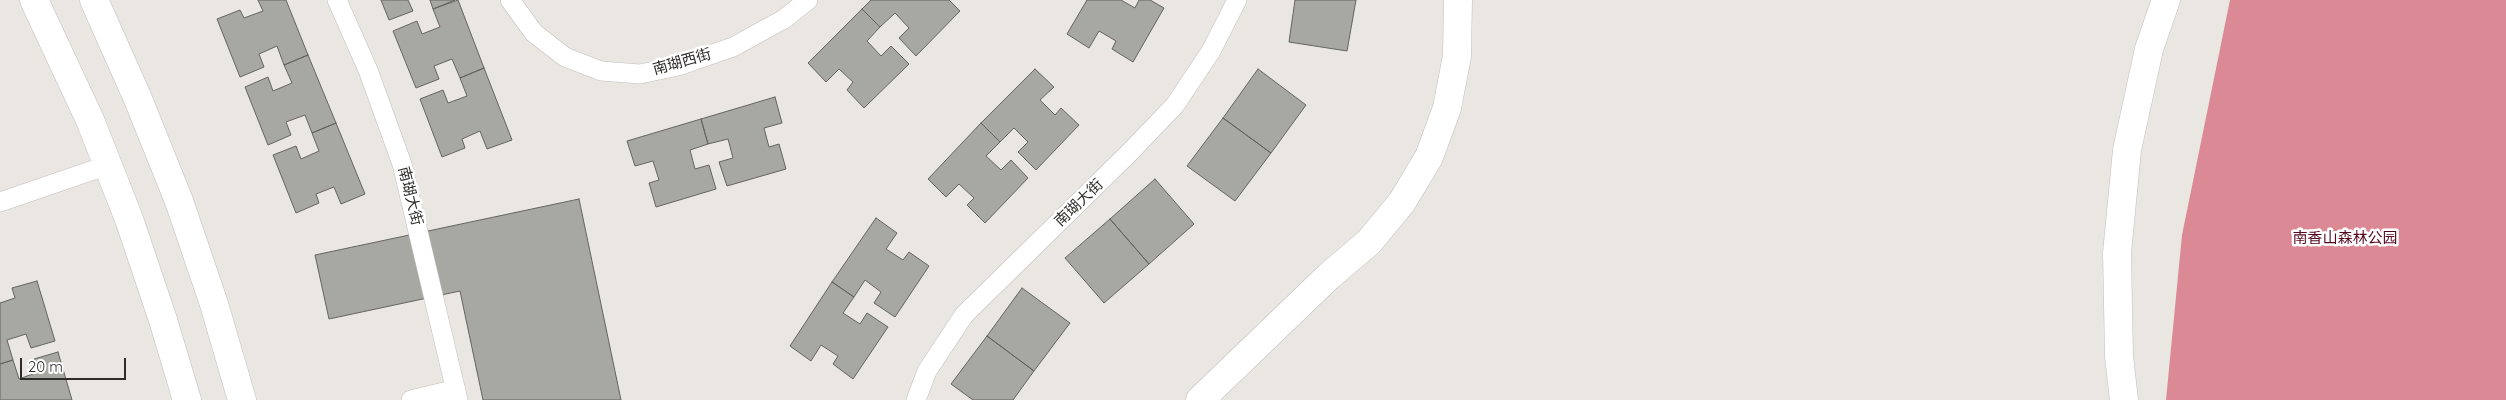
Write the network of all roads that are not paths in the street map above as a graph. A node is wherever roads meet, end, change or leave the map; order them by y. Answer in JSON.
{"nodes":[{"id":1,"x":34,"y":0,"type":"edge"},
{"id":2,"x":94,"y":0,"type":"edge"},
{"id":3,"x":337,"y":0,"type":"edge"},
{"id":4,"x":510,"y":0,"type":"edge"},
{"id":5,"x":808,"y":0,"type":"edge"},
{"id":6,"x":1237,"y":0,"type":"edge"},
{"id":7,"x":1458,"y":0,"type":"edge"},
{"id":8,"x":2166,"y":0,"type":"edge"},
{"id":9,"x":108,"y":165,"type":"junction"},
{"id":10,"x":0,"y":202,"type":"edge"},
{"id":11,"x":457,"y":394,"type":"edge"},
{"id":12,"x":187,"y":400,"type":"edge"},
{"id":13,"x":242,"y":400,"type":"edge"},
{"id":14,"x":412,"y":400,"type":"edge"},
{"id":15,"x":916,"y":400,"type":"edge"},
{"id":16,"x":1200,"y":400,"type":"edge"},
{"id":17,"x":2124,"y":400,"type":"edge"}],
"edges":[{"from":1,"to":9,"type":"street"},
{"from":2,"to":13,"type":"street"},
{"from":3,"to":11,"type":"lane","name":"南瑚大街"},
{"from":4,"to":5,"type":"lane","name":"南瑚西街"},
{"from":6,"to":15,"type":"lane","name":"南瑚大街"},
{"from":7,"to":16,"type":"street"},
{"from":8,"to":17,"type":"street"},
{"from":9,"to":10,"type":"lane"},
{"from":9,"to":12,"type":"street"},
{"from":11,"to":14,"type":"lane"}]}
